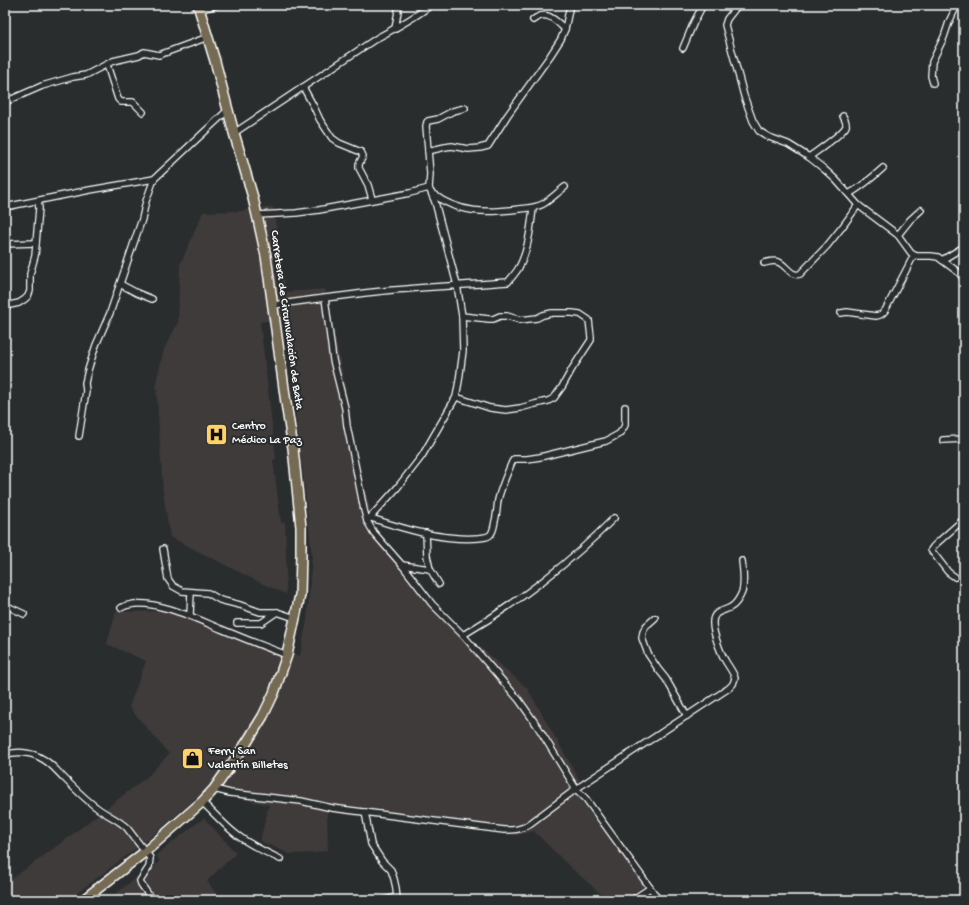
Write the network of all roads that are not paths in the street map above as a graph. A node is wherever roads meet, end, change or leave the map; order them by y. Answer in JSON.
{"nodes":[{"id":1,"x":216,"y":5,"type":"edge"},
{"id":2,"x":399,"y":5,"type":"edge"},
{"id":3,"x":431,"y":5,"type":"edge"},
{"id":4,"x":570,"y":5,"type":"edge"},
{"id":5,"x":703,"y":5,"type":"edge"},
{"id":6,"x":738,"y":5,"type":"edge"},
{"id":7,"x":957,"y":5,"type":"edge"},
{"id":8,"x":198,"y":7,"type":"edge"},
{"id":9,"x":533,"y":20,"type":"dead end"},
{"id":10,"x":395,"y":29,"type":"junction"},
{"id":11,"x":565,"y":29,"type":"junction"},
{"id":12,"x":208,"y":37,"type":"junction"},
{"id":13,"x":683,"y":48,"type":"dead end"},
{"id":14,"x":107,"y":65,"type":"junction"},
{"id":15,"x":933,"y":83,"type":"dead end"},
{"id":16,"x":303,"y":87,"type":"junction"},
{"id":17,"x":5,"y":102,"type":"edge"},
{"id":18,"x":464,"y":108,"type":"dead end"},
{"id":19,"x":228,"y":110,"type":"junction"},
{"id":20,"x":143,"y":112,"type":"dead end"},
{"id":21,"x":843,"y":116,"type":"dead end"},
{"id":22,"x":234,"y":133,"type":"junction"},
{"id":23,"x":428,"y":151,"type":"junction"},
{"id":24,"x":809,"y":157,"type":"junction"},
{"id":25,"x":882,"y":168,"type":"dead end"},
{"id":26,"x":154,"y":179,"type":"junction"},
{"id":27,"x":565,"y":186,"type":"dead end"},
{"id":28,"x":430,"y":190,"type":"junction"},
{"id":29,"x":848,"y":194,"type":"junction"},
{"id":30,"x":372,"y":200,"type":"junction"},
{"id":31,"x":38,"y":201,"type":"junction"},
{"id":32,"x":858,"y":205,"type":"junction"},
{"id":33,"x":5,"y":207,"type":"edge"},
{"id":34,"x":533,"y":208,"type":"junction"},
{"id":35,"x":921,"y":210,"type":"dead end"},
{"id":36,"x":257,"y":215,"type":"junction"},
{"id":37,"x":898,"y":235,"type":"junction"},
{"id":38,"x":36,"y":243,"type":"junction"},
{"id":39,"x":5,"y":244,"type":"edge"},
{"id":40,"x":964,"y":245,"type":"edge"},
{"id":41,"x":914,"y":255,"type":"junction"},
{"id":42,"x":942,"y":260,"type":"junction"},
{"id":43,"x":764,"y":263,"type":"dead end"},
{"id":44,"x":964,"y":279,"type":"edge"},
{"id":45,"x":120,"y":284,"type":"junction"},
{"id":46,"x":457,"y":285,"type":"junction"},
{"id":47,"x":325,"y":298,"type":"junction"},
{"id":48,"x":152,"y":299,"type":"dead end"},
{"id":49,"x":273,"y":305,"type":"junction"},
{"id":50,"x":5,"y":306,"type":"edge"},
{"id":51,"x":840,"y":313,"type":"dead end"},
{"id":52,"x":462,"y":316,"type":"junction"},
{"id":53,"x":456,"y":397,"type":"junction"},
{"id":54,"x":625,"y":407,"type":"dead end"},
{"id":55,"x":79,"y":436,"type":"dead end"},
{"id":56,"x":964,"y":439,"type":"edge"},
{"id":57,"x":943,"y":440,"type":"dead end"},
{"id":58,"x":614,"y":518,"type":"dead end"},
{"id":59,"x":964,"y":519,"type":"edge"},
{"id":60,"x":369,"y":520,"type":"junction"},
{"id":61,"x":426,"y":533,"type":"junction"},
{"id":62,"x":163,"y":550,"type":"dead end"},
{"id":63,"x":742,"y":561,"type":"dead end"},
{"id":64,"x":402,"y":565,"type":"junction"},
{"id":65,"x":430,"y":569,"type":"junction"},
{"id":66,"x":955,"y":577,"type":"dead end"},
{"id":67,"x":439,"y":584,"type":"dead end"},
{"id":68,"x":191,"y":592,"type":"junction"},
{"id":69,"x":5,"y":605,"type":"edge"},
{"id":70,"x":121,"y":608,"type":"dead end"},
{"id":71,"x":277,"y":612,"type":"junction"},
{"id":72,"x":24,"y":614,"type":"dead end"},
{"id":73,"x":190,"y":615,"type":"junction"},
{"id":74,"x":295,"y":618,"type":"junction"},
{"id":75,"x":655,"y":618,"type":"dead end"},
{"id":76,"x":237,"y":623,"type":"dead end"},
{"id":77,"x":463,"y":635,"type":"junction"},
{"id":78,"x":287,"y":655,"type":"junction"},
{"id":79,"x":687,"y":716,"type":"junction"},
{"id":80,"x":5,"y":755,"type":"edge"},
{"id":81,"x":214,"y":789,"type":"junction"},
{"id":82,"x":576,"y":789,"type":"junction"},
{"id":83,"x":202,"y":802,"type":"junction"},
{"id":84,"x":365,"y":812,"type":"junction"},
{"id":85,"x":146,"y":851,"type":"junction"},
{"id":86,"x":280,"y":859,"type":"dead end"},
{"id":87,"x":650,"y":888,"type":"junction"},
{"id":88,"x":396,"y":898,"type":"edge"},
{"id":89,"x":83,"y":900,"type":"edge"},
{"id":90,"x":152,"y":900,"type":"edge"},
{"id":91,"x":385,"y":900,"type":"edge"},
{"id":92,"x":632,"y":900,"type":"edge"},
{"id":93,"x":659,"y":900,"type":"edge"}],
"edges":[{"from":1,"to":8,"type":"street"},
{"from":2,"to":10,"type":"street"},
{"from":3,"to":10,"type":"street"},
{"from":4,"to":11,"type":"street"},
{"from":5,"to":13,"type":"street"},
{"from":6,"to":24,"type":"street"},
{"from":7,"to":15,"type":"street"},
{"from":8,"to":12,"type":"main road","name":"Carretera de Circunvalación de Bata"},
{"from":9,"to":11,"type":"street"},
{"from":10,"to":16,"type":"street"},
{"from":11,"to":23,"type":"street"},
{"from":12,"to":14,"type":"street"},
{"from":12,"to":19,"type":"main road","name":"Carretera de Circunvalación de Bata"},
{"from":14,"to":17,"type":"street"},
{"from":14,"to":20,"type":"street"},
{"from":16,"to":22,"type":"street"},
{"from":16,"to":30,"type":"street"},
{"from":18,"to":23,"type":"street"},
{"from":19,"to":22,"type":"main road","name":"Carretera de Circunvalación de Bata"},
{"from":19,"to":26,"type":"street"},
{"from":21,"to":24,"type":"street"},
{"from":22,"to":36,"type":"main road","name":"Carretera de Circunvalación de Bata"},
{"from":23,"to":28,"type":"street"},
{"from":24,"to":29,"type":"street"},
{"from":25,"to":29,"type":"street"},
{"from":26,"to":31,"type":"street"},
{"from":26,"to":45,"type":"street"},
{"from":27,"to":34,"type":"street"},
{"from":28,"to":30,"type":"street"},
{"from":28,"to":34,"type":"street"},
{"from":28,"to":46,"type":"street"},
{"from":29,"to":32,"type":"street"},
{"from":30,"to":36,"type":"street"},
{"from":31,"to":33,"type":"street"},
{"from":31,"to":38,"type":"street"},
{"from":32,"to":37,"type":"street"},
{"from":32,"to":43,"type":"street"},
{"from":34,"to":46,"type":"street"},
{"from":35,"to":37,"type":"street"},
{"from":36,"to":49,"type":"main road","name":"Carretera de Circunvalación de Bata"},
{"from":37,"to":41,"type":"street"},
{"from":38,"to":39,"type":"street"},
{"from":38,"to":50,"type":"street"},
{"from":40,"to":42,"type":"street"},
{"from":41,"to":42,"type":"street"},
{"from":41,"to":51,"type":"street"},
{"from":42,"to":44,"type":"street"},
{"from":45,"to":48,"type":"street"},
{"from":45,"to":55,"type":"street"},
{"from":46,"to":47,"type":"street"},
{"from":46,"to":52,"type":"street"},
{"from":47,"to":49,"type":"street"},
{"from":47,"to":60,"type":"street"},
{"from":49,"to":74,"type":"main road","name":"Carretera de Circunvalación de Bata"},
{"from":52,"to":53,"type":"street"},
{"from":52,"to":53,"type":"street"},
{"from":53,"to":60,"type":"street"},
{"from":54,"to":61,"type":"street"},
{"from":56,"to":57,"type":"street"},
{"from":58,"to":77,"type":"street"},
{"from":59,"to":66,"type":"street"},
{"from":60,"to":61,"type":"street"},
{"from":60,"to":64,"type":"street"},
{"from":61,"to":65,"type":"street"},
{"from":62,"to":68,"type":"street"},
{"from":63,"to":79,"type":"street"},
{"from":64,"to":65,"type":"street"},
{"from":64,"to":77,"type":"street"},
{"from":65,"to":67,"type":"street"},
{"from":68,"to":71,"type":"street"},
{"from":68,"to":73,"type":"street"},
{"from":69,"to":72,"type":"street"},
{"from":70,"to":73,"type":"street"},
{"from":71,"to":74,"type":"street"},
{"from":71,"to":76,"type":"street"},
{"from":73,"to":78,"type":"street"},
{"from":74,"to":78,"type":"main road","name":"Carretera de Circunvalación de Bata"},
{"from":75,"to":79,"type":"street"},
{"from":77,"to":82,"type":"street"},
{"from":78,"to":81,"type":"main road","name":"Carretera de Circunvalación de Bata"},
{"from":79,"to":82,"type":"street"},
{"from":80,"to":85,"type":"street"},
{"from":81,"to":83,"type":"main road","name":"Carretera de Circunvalación de Bata"},
{"from":81,"to":84,"type":"street"},
{"from":82,"to":84,"type":"street"},
{"from":82,"to":87,"type":"street"},
{"from":83,"to":85,"type":"main road","name":"Carretera de Circunvalación de Bata"},
{"from":83,"to":86,"type":"street"},
{"from":84,"to":88,"type":"street"},
{"from":85,"to":89,"type":"main road","name":"Carretera de Circunvalación de Bata"},
{"from":85,"to":90,"type":"street"},
{"from":87,"to":92,"type":"street"},
{"from":87,"to":93,"type":"street"},
{"from":88,"to":91,"type":"street"}]}
